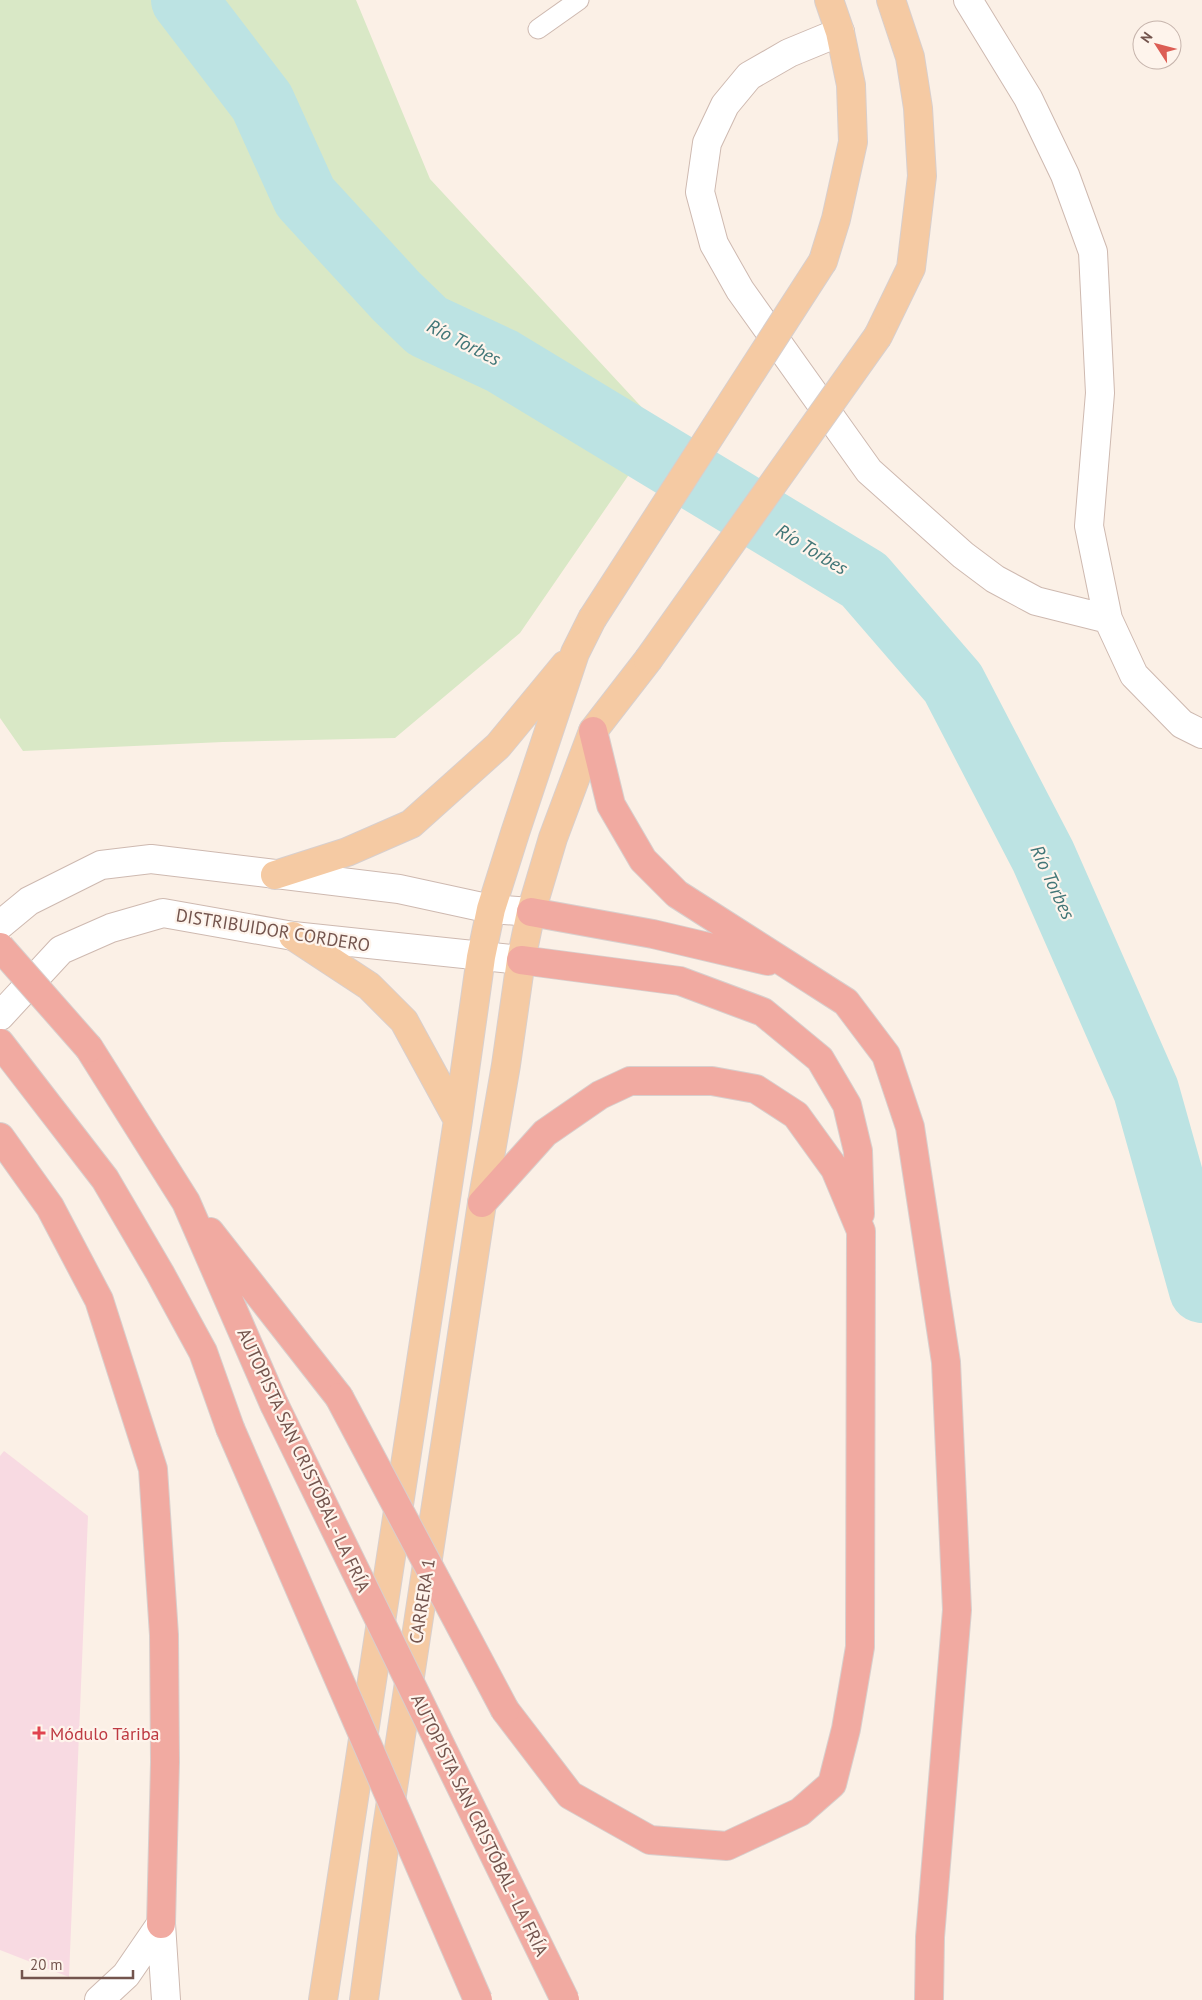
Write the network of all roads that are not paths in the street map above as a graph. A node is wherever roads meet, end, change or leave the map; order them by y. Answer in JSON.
{"nodes":[{"id":1,"x":579,"y":0,"type":"edge"},
{"id":2,"x":829,"y":0,"type":"edge"},
{"id":3,"x":891,"y":0,"type":"edge"},
{"id":4,"x":968,"y":0,"type":"edge"},
{"id":5,"x":538,"y":29,"type":"dead end"},
{"id":6,"x":840,"y":32,"type":"junction"},
{"id":7,"x":1108,"y":619,"type":"junction"},
{"id":8,"x":575,"y":653,"type":"junction"},
{"id":9,"x":593,"y":732,"type":"junction"},
{"id":10,"x":1202,"y":734,"type":"edge"},
{"id":11,"x":275,"y":875,"type":"junction"},
{"id":12,"x":491,"y":909,"type":"junction"},
{"id":13,"x":531,"y":912,"type":"junction"},
{"id":14,"x":0,"y":925,"type":"edge"},
{"id":15,"x":294,"y":936,"type":"junction"},
{"id":16,"x":0,"y":947,"type":"edge"},
{"id":17,"x":481,"y":957,"type":"junction"},
{"id":18,"x":521,"y":960,"type":"junction"},
{"id":19,"x":787,"y":965,"type":"junction"},
{"id":20,"x":0,"y":1016,"type":"edge"},
{"id":21,"x":0,"y":1043,"type":"edge"},
{"id":22,"x":458,"y":1120,"type":"junction"},
{"id":23,"x":0,"y":1136,"type":"edge"},
{"id":24,"x":186,"y":1202,"type":"junction"},
{"id":25,"x":482,"y":1202,"type":"junction"},
{"id":26,"x":861,"y":1231,"type":"junction"},
{"id":27,"x":161,"y":1924,"type":"junction"},
{"id":28,"x":99,"y":2000,"type":"edge"},
{"id":29,"x":166,"y":2000,"type":"edge"},
{"id":30,"x":323,"y":2000,"type":"edge"},
{"id":31,"x":364,"y":2000,"type":"edge"},
{"id":32,"x":478,"y":2000,"type":"edge"},
{"id":33,"x":565,"y":2000,"type":"edge"},
{"id":34,"x":929,"y":2000,"type":"edge"}],
"edges":[{"from":1,"to":5,"type":"lane"},
{"from":2,"to":6,"type":"main road"},
{"from":3,"to":9,"type":"main road","name":"CARRERA 1","bridge":true},
{"from":4,"to":7,"type":"street"},
{"from":6,"to":7,"type":"street"},
{"from":6,"to":8,"type":"main road","bridge":true},
{"from":7,"to":10,"type":"street"},
{"from":8,"to":11,"type":"main road"},
{"from":8,"to":12,"type":"main road"},
{"from":9,"to":13,"type":"main road","name":"CARRERA 1"},
{"from":9,"to":19,"type":"highway"},
{"from":11,"to":12,"type":"street"},
{"from":11,"to":14,"type":"street"},
{"from":12,"to":13,"type":"street"},
{"from":12,"to":17,"type":"main road"},
{"from":13,"to":18,"type":"main road","name":"CARRERA 1"},
{"from":13,"to":19,"type":"highway"},
{"from":15,"to":17,"type":"street","name":"DISTRIBUIDOR CORDERO"},
{"from":15,"to":20,"type":"street","name":"DISTRIBUIDOR CORDERO"},
{"from":15,"to":22,"type":"main road"},
{"from":16,"to":24,"type":"highway","name":"AUTOPISTA SAN CRISTÓBAL - LA FRÍA","bridge":true},
{"from":17,"to":18,"type":"street","name":"DISTRIBUIDOR CORDERO"},
{"from":17,"to":22,"type":"main road"},
{"from":18,"to":25,"type":"main road","name":"CARRERA 1"},
{"from":18,"to":26,"type":"highway"},
{"from":19,"to":34,"type":"highway"},
{"from":21,"to":32,"type":"highway","bridge":true},
{"from":22,"to":30,"type":"main road"},
{"from":23,"to":27,"type":"highway"},
{"from":24,"to":26,"type":"highway","bridge":true},
{"from":24,"to":33,"type":"highway","name":"AUTOPISTA SAN CRISTÓBAL - LA FRÍA","bridge":true},
{"from":25,"to":26,"type":"highway"},
{"from":25,"to":31,"type":"main road","name":"CARRERA 1"},
{"from":27,"to":28,"type":"street"},
{"from":27,"to":29,"type":"street"}]}
